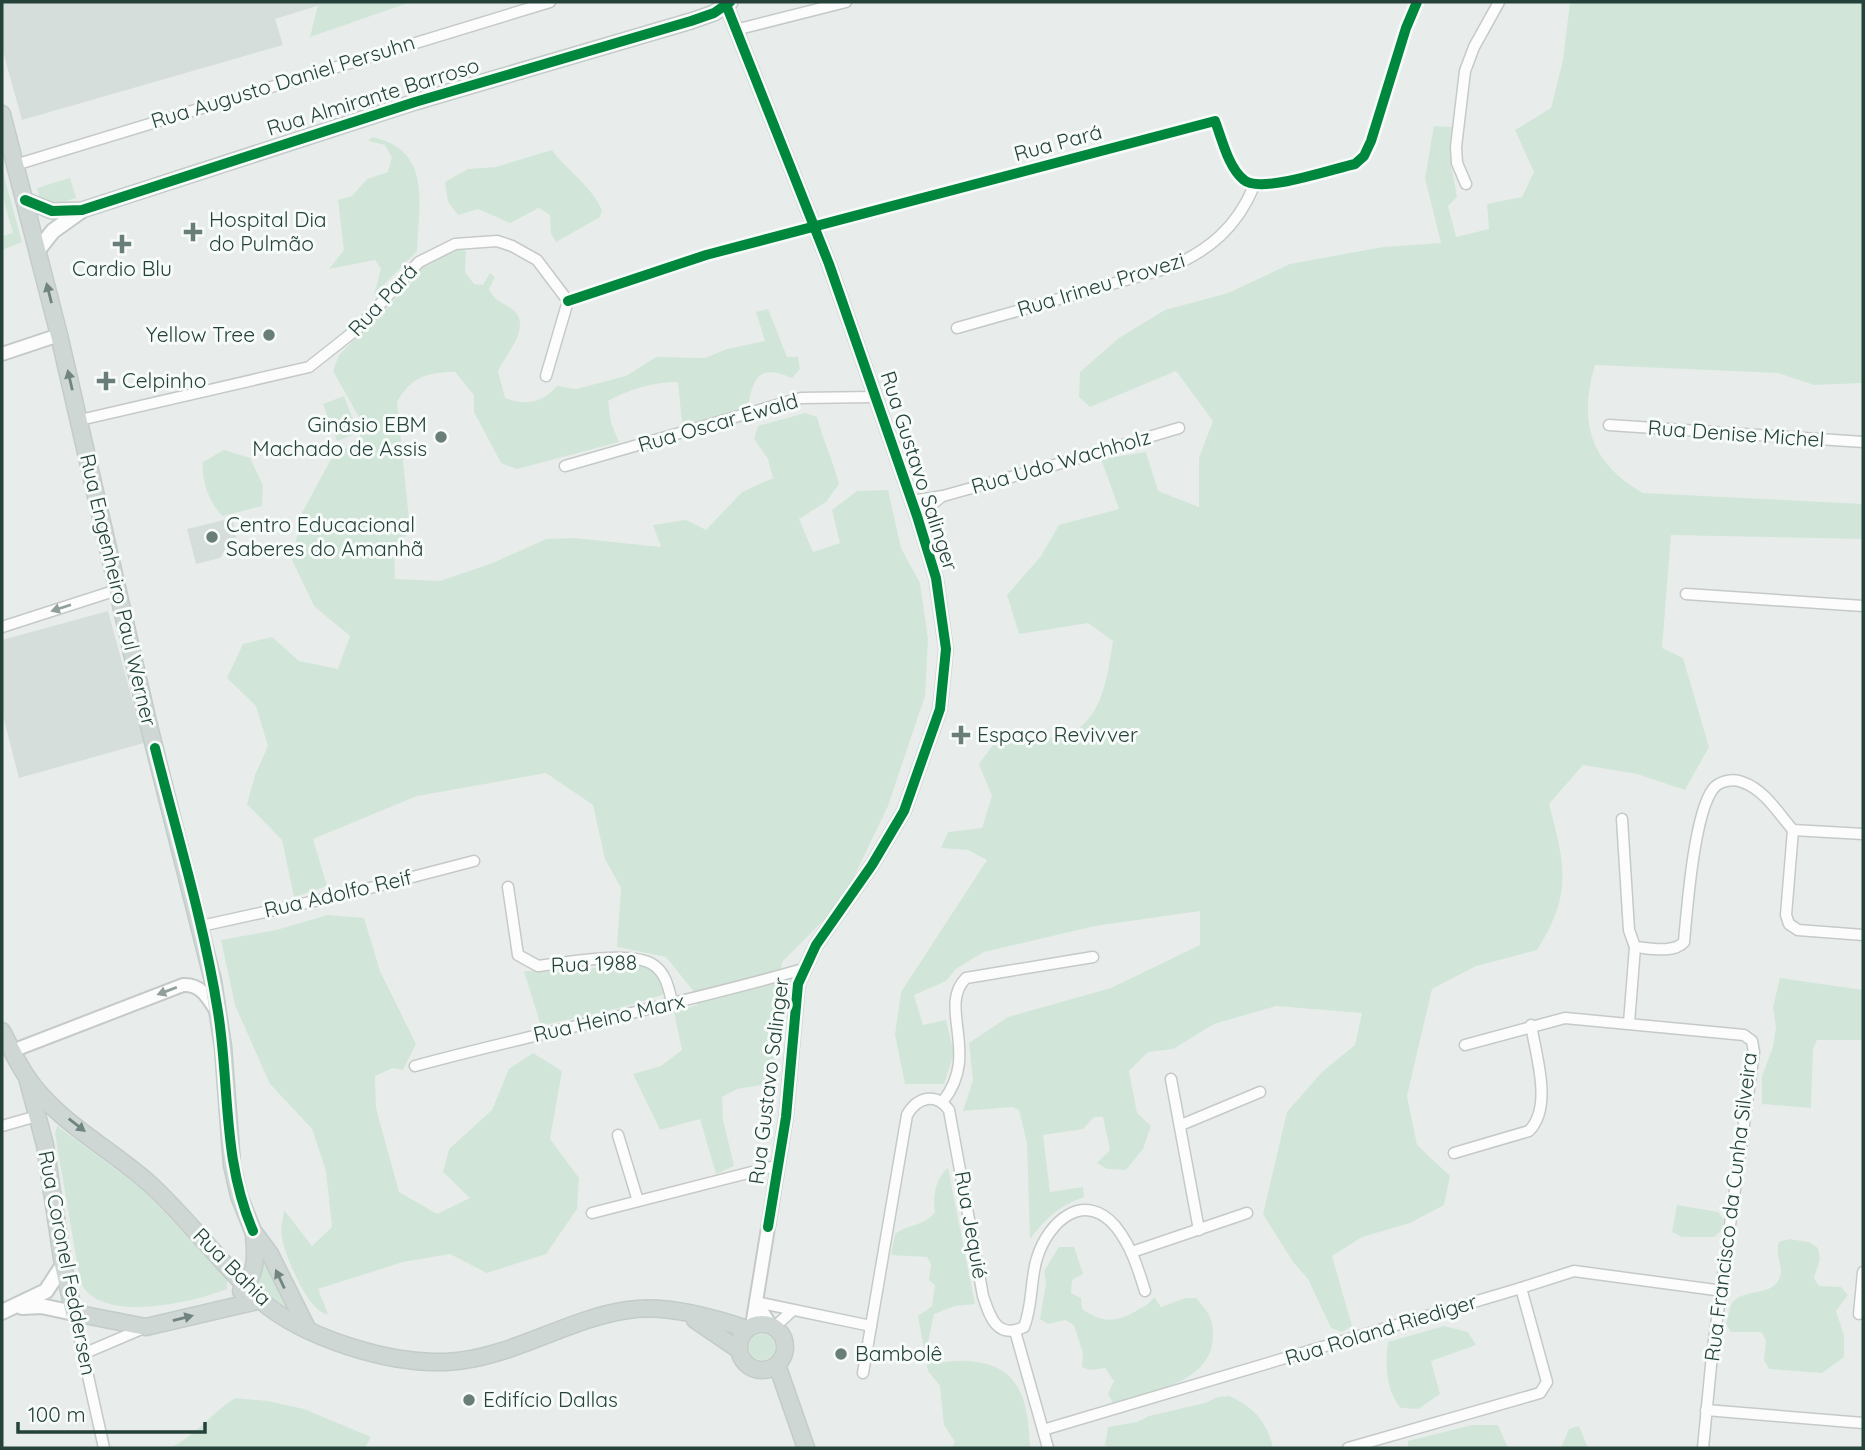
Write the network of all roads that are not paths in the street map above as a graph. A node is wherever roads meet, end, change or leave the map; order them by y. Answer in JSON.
{"nodes":[{"id":1,"x":550,"y":2,"type":"edge"},
{"id":2,"x":846,"y":2,"type":"edge"},
{"id":3,"x":1417,"y":2,"type":"edge"},
{"id":4,"x":1499,"y":2,"type":"edge"},
{"id":5,"x":729,"y":4,"type":"edge"},
{"id":6,"x":738,"y":29,"type":"junction"},
{"id":7,"x":2,"y":114,"type":"edge"},
{"id":8,"x":15,"y":165,"type":"junction"},
{"id":9,"x":1466,"y":184,"type":"dead end"},
{"id":10,"x":1254,"y":186,"type":"junction"},
{"id":11,"x":24,"y":200,"type":"junction"},
{"id":12,"x":82,"y":210,"type":"junction"},
{"id":13,"x":815,"y":226,"type":"junction"},
{"id":14,"x":37,"y":250,"type":"junction"},
{"id":15,"x":568,"y":301,"type":"junction"},
{"id":16,"x":957,"y":328,"type":"dead end"},
{"id":17,"x":60,"y":335,"type":"junction"},
{"id":18,"x":2,"y":354,"type":"edge"},
{"id":19,"x":546,"y":376,"type":"dead end"},
{"id":20,"x":874,"y":397,"type":"junction"},
{"id":21,"x":80,"y":420,"type":"junction"},
{"id":22,"x":1609,"y":425,"type":"dead end"},
{"id":23,"x":1180,"y":428,"type":"dead end"},
{"id":24,"x":1863,"y":442,"type":"edge"},
{"id":25,"x":565,"y":466,"type":"dead end"},
{"id":26,"x":943,"y":496,"type":"junction"},
{"id":27,"x":912,"y":501,"type":"junction"},
{"id":28,"x":917,"y":516,"type":"junction"},
{"id":29,"x":120,"y":589,"type":"junction"},
{"id":30,"x":1686,"y":594,"type":"dead end"},
{"id":31,"x":1863,"y":606,"type":"edge"},
{"id":32,"x":2,"y":626,"type":"edge"},
{"id":33,"x":1622,"y":819,"type":"dead end"},
{"id":34,"x":1793,"y":830,"type":"junction"},
{"id":35,"x":1863,"y":834,"type":"edge"},
{"id":36,"x":474,"y":861,"type":"dead end"},
{"id":37,"x":508,"y":887,"type":"dead end"},
{"id":38,"x":201,"y":926,"type":"junction"},
{"id":39,"x":1863,"y":935,"type":"edge"},
{"id":40,"x":1634,"y":947,"type":"junction"},
{"id":41,"x":1093,"y":957,"type":"dead end"},
{"id":42,"x":803,"y":969,"type":"junction"},
{"id":43,"x":673,"y":1005,"type":"junction"},
{"id":44,"x":219,"y":1015,"type":"junction"},
{"id":45,"x":1629,"y":1023,"type":"junction"},
{"id":46,"x":1531,"y":1025,"type":"junction"},
{"id":47,"x":2,"y":1031,"type":"edge"},
{"id":48,"x":1465,"y":1045,"type":"dead end"},
{"id":49,"x":12,"y":1051,"type":"junction"},
{"id":50,"x":415,"y":1066,"type":"dead end"},
{"id":51,"x":27,"y":1078,"type":"junction"},
{"id":52,"x":1171,"y":1079,"type":"dead end"},
{"id":53,"x":1260,"y":1092,"type":"dead end"},
{"id":54,"x":943,"y":1101,"type":"junction"},
{"id":55,"x":37,"y":1116,"type":"junction"},
{"id":56,"x":1181,"y":1125,"type":"junction"},
{"id":57,"x":2,"y":1126,"type":"edge"},
{"id":58,"x":618,"y":1135,"type":"dead end"},
{"id":59,"x":1454,"y":1153,"type":"dead end"},
{"id":60,"x":779,"y":1165,"type":"junction"},
{"id":61,"x":638,"y":1201,"type":"junction"},
{"id":62,"x":592,"y":1213,"type":"dead end"},
{"id":63,"x":1247,"y":1213,"type":"dead end"},
{"id":64,"x":1199,"y":1230,"type":"junction"},
{"id":65,"x":253,"y":1231,"type":"junction"},
{"id":66,"x":1132,"y":1252,"type":"junction"},
{"id":67,"x":64,"y":1265,"type":"junction"},
{"id":68,"x":1863,"y":1272,"type":"edge"},
{"id":69,"x":246,"y":1286,"type":"junction"},
{"id":70,"x":1521,"y":1288,"type":"junction"},
{"id":71,"x":1146,"y":1291,"type":"dead end"},
{"id":72,"x":1723,"y":1291,"type":"junction"},
{"id":73,"x":261,"y":1300,"type":"junction"},
{"id":74,"x":756,"y":1302,"type":"junction"},
{"id":75,"x":17,"y":1307,"type":"junction"},
{"id":76,"x":221,"y":1309,"type":"junction"},
{"id":77,"x":793,"y":1310,"type":"junction"},
{"id":78,"x":2,"y":1312,"type":"edge"},
{"id":79,"x":74,"y":1313,"type":"junction"},
{"id":80,"x":684,"y":1314,"type":"junction"},
{"id":81,"x":1859,"y":1314,"type":"dead end"},
{"id":82,"x":871,"y":1326,"type":"junction"},
{"id":83,"x":146,"y":1327,"type":"junction"},
{"id":84,"x":750,"y":1327,"type":"junction"},
{"id":85,"x":307,"y":1328,"type":"junction"},
{"id":86,"x":774,"y":1328,"type":"junction"},
{"id":87,"x":1015,"y":1331,"type":"junction"},
{"id":88,"x":738,"y":1350,"type":"junction"},
{"id":89,"x":83,"y":1354,"type":"junction"},
{"id":90,"x":777,"y":1365,"type":"junction"},
{"id":91,"x":754,"y":1369,"type":"junction"},
{"id":92,"x":863,"y":1373,"type":"dead end"},
{"id":93,"x":790,"y":1408,"type":"junction"},
{"id":94,"x":1706,"y":1410,"type":"junction"},
{"id":95,"x":1863,"y":1423,"type":"edge"},
{"id":96,"x":1043,"y":1430,"type":"junction"},
{"id":97,"x":104,"y":1448,"type":"edge"},
{"id":98,"x":806,"y":1448,"type":"edge"},
{"id":99,"x":1048,"y":1448,"type":"edge"},
{"id":100,"x":1348,"y":1448,"type":"edge"},
{"id":101,"x":1703,"y":1448,"type":"edge"}],
"edges":[{"from":1,"to":8,"type":"street","name":"Rua Augusto Daniel Persuhn"},
{"from":2,"to":6,"type":"street"},
{"from":3,"to":10,"type":"street"},
{"from":4,"to":9,"type":"street"},
{"from":5,"to":6,"type":"street","name":"Rua Gustavo Salinger"},
{"from":5,"to":12,"type":"main road","name":"Rua Almirante Barroso"},
{"from":6,"to":13,"type":"street","name":"Rua Gustavo Salinger"},
{"from":7,"to":8,"type":"main road","name":"Rua Engenheiro Paul Werner"},
{"from":8,"to":11,"type":"main road","name":"Rua Engenheiro Paul Werner"},
{"from":10,"to":13,"type":"street","name":"Rua Pará"},
{"from":10,"to":16,"type":"street","name":"Rua Irineu Provezi"},
{"from":11,"to":12,"type":"main road","name":"Rua Almirante Barroso"},
{"from":11,"to":14,"type":"main road","name":"Rua Engenheiro Paul Werner"},
{"from":12,"to":14,"type":"main road","name":"Rua Almirante Barroso"},
{"from":13,"to":15,"type":"street","name":"Rua Pará"},
{"from":13,"to":20,"type":"street","name":"Rua Gustavo Salinger"},
{"from":17,"to":14,"type":"main road","name":"Rua Engenheiro Paul Werner","one_way":true},
{"from":15,"to":19,"type":"street"},
{"from":15,"to":21,"type":"street","name":"Rua Pará"},
{"from":17,"to":18,"type":"street"},
{"from":21,"to":17,"type":"main road","name":"Rua Engenheiro Paul Werner","one_way":true},
{"from":20,"to":25,"type":"street","name":"Rua Oscar Ewald"},
{"from":20,"to":27,"type":"street","name":"Rua Gustavo Salinger"},
{"from":21,"to":29,"type":"main road","name":"Rua Engenheiro Paul Werner"},
{"from":22,"to":24,"type":"street","name":"Rua Denise Michel"},
{"from":23,"to":26,"type":"street","name":"Rua Udo Wachholz"},
{"from":26,"to":27,"type":"street","name":"Rua Udo Wachholz"},
{"from":26,"to":28,"type":"street","name":"Rua Udo Wachholz"},
{"from":27,"to":28,"type":"street","name":"Rua Gustavo Salinger"},
{"from":28,"to":42,"type":"street","name":"Rua Gustavo Salinger"},
{"from":29,"to":32,"type":"street","one_way":true},
{"from":29,"to":38,"type":"main road","name":"Rua Engenheiro Paul Werner"},
{"from":30,"to":31,"type":"street"},
{"from":33,"to":40,"type":"street"},
{"from":34,"to":35,"type":"street"},
{"from":34,"to":39,"type":"street"},
{"from":34,"to":40,"type":"street"},
{"from":36,"to":38,"type":"street","name":"Rua Adolfo Reif"},
{"from":37,"to":43,"type":"street","name":"Rua 1988"},
{"from":38,"to":44,"type":"main road","name":"Rua Engenheiro Paul Werner"},
{"from":40,"to":45,"type":"street"},
{"from":41,"to":54,"type":"street"},
{"from":42,"to":43,"type":"street","name":"Rua Heino Marx"},
{"from":42,"to":60,"type":"street","name":"Rua Gustavo Salinger"},
{"from":43,"to":50,"type":"street","name":"Rua Heino Marx"},
{"from":44,"to":49,"type":"street","one_way":true},
{"from":44,"to":65,"type":"main road","name":"Rua Engenheiro Paul Werner"},
{"from":45,"to":46,"type":"street"},
{"from":45,"to":72,"type":"street","name":"Rua Francisco da Cunha Silveira"},
{"from":46,"to":48,"type":"street"},
{"from":46,"to":59,"type":"street"},
{"from":47,"to":49,"type":"main road"},
{"from":49,"to":51,"type":"main road"},
{"from":51,"to":55,"type":"main road","name":"Rua Coronel Feddersen"},
{"from":51,"to":69,"type":"main road","name":"Rua Bahia","one_way":true},
{"from":52,"to":56,"type":"street"},
{"from":53,"to":56,"type":"street"},
{"from":54,"to":82,"type":"street"},
{"from":54,"to":87,"type":"street","name":"Rua Jequié"},
{"from":55,"to":57,"type":"street"},
{"from":55,"to":67,"type":"main road","name":"Rua Coronel Feddersen"},
{"from":56,"to":64,"type":"street"},
{"from":58,"to":61,"type":"street"},
{"from":60,"to":61,"type":"street"},
{"from":60,"to":74,"type":"street","name":"Rua Gustavo Salinger"},
{"from":61,"to":62,"type":"street"},
{"from":63,"to":64,"type":"street"},
{"from":64,"to":66,"type":"street"},
{"from":65,"to":69,"type":"main road","name":"Rua Engenheiro Paul Werner"},
{"from":85,"to":65,"type":"main road","name":"Rua Engenheiro Paul Werner","one_way":true},
{"from":66,"to":71,"type":"street"},
{"from":66,"to":87,"type":"street"},
{"from":67,"to":75,"type":"main road"},
{"from":67,"to":79,"type":"main road","name":"Rua Coronel Feddersen"},
{"from":68,"to":81,"type":"street"},
{"from":69,"to":73,"type":"main road","name":"Rua Bahia"},
{"from":69,"to":76,"type":"main road"},
{"from":70,"to":72,"type":"street","name":"Rua Roland Riediger"},
{"from":70,"to":96,"type":"street","name":"Rua Roland Riediger"},
{"from":70,"to":100,"type":"street"},
{"from":72,"to":94,"type":"street","name":"Rua Francisco da Cunha Silveira"},
{"from":73,"to":76,"type":"main road"},
{"from":73,"to":85,"type":"main road","name":"Rua Bahia"},
{"from":74,"to":77,"type":"street"},
{"from":74,"to":84,"type":"street","name":"Rua Gustavo Salinger"},
{"from":74,"to":86,"type":"street"},
{"from":75,"to":78,"type":"main road"},
{"from":75,"to":79,"type":"main road"},
{"from":83,"to":76,"type":"main road","one_way":true},
{"from":77,"to":82,"type":"street"},
{"from":77,"to":86,"type":"street"},
{"from":79,"to":83,"type":"main road"},
{"from":79,"to":89,"type":"street","name":"Rua Coronel Feddersen"},
{"from":80,"to":84,"type":"main road","name":"Rua Bahia"},
{"from":80,"to":85,"type":"main road","name":"Rua Bahia"},
{"from":80,"to":88,"type":"main road","name":"Rua Bahia"},
{"from":82,"to":92,"type":"street"},
{"from":83,"to":89,"type":"street"},
{"from":84,"to":86,"type":"main road"},
{"from":84,"to":88,"type":"main road"},
{"from":86,"to":90,"type":"main road"},
{"from":87,"to":96,"type":"street"},
{"from":88,"to":91,"type":"main road"},
{"from":89,"to":97,"type":"street","name":"Rua Coronel Feddersen"},
{"from":90,"to":91,"type":"main road"},
{"from":90,"to":93,"type":"main road"},
{"from":91,"to":93,"type":"main road"},
{"from":93,"to":98,"type":"main road"},
{"from":94,"to":95,"type":"street"},
{"from":94,"to":101,"type":"street","name":"Rua Francisco da Cunha Silveira"},
{"from":96,"to":99,"type":"street"}]}
